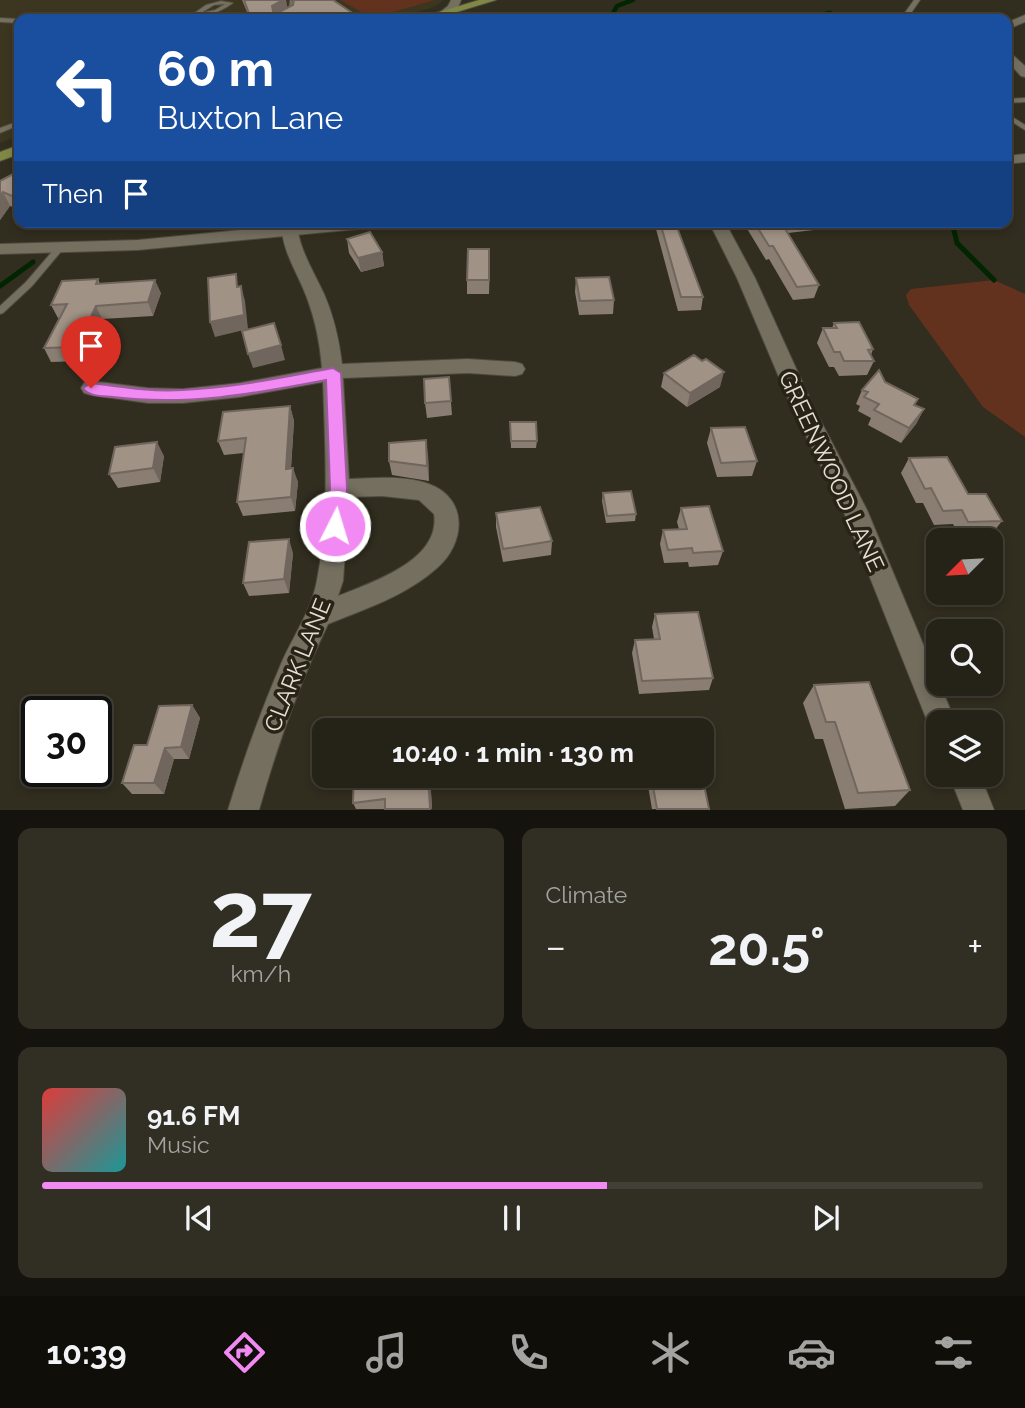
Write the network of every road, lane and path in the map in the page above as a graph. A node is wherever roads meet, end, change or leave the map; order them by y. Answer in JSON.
{"nodes":[{"id":1,"x":456,"y":0,"type":"edge"},
{"id":2,"x":491,"y":0,"type":"edge"},
{"id":3,"x":446,"y":13,"type":"junction"},
{"id":4,"x":196,"y":14,"type":"joint"},
{"id":5,"x":442,"y":14,"type":"edge"},
{"id":6,"x":1012,"y":60,"type":"edge"},
{"id":7,"x":1025,"y":74,"type":"edge"},
{"id":8,"x":326,"y":228,"type":"edge"},
{"id":9,"x":720,"y":228,"type":"edge"},
{"id":10,"x":290,"y":232,"type":"junction"},
{"id":11,"x":60,"y":248,"type":"junction"},
{"id":12,"x":0,"y":249,"type":"edge"},
{"id":13,"x":0,"y":311,"type":"edge"},
{"id":14,"x":514,"y":369,"type":"dead end"},
{"id":15,"x":333,"y":372,"type":"junction"},
{"id":16,"x":91,"y":388,"type":"dead end"},
{"id":17,"x":338,"y":488,"type":"junction"},
{"id":18,"x":319,"y":616,"type":"junction"},
{"id":19,"x":937,"y":710,"type":"edge"},
{"id":20,"x":969,"y":787,"type":"edge"},
{"id":21,"x":243,"y":810,"type":"edge"},
{"id":22,"x":979,"y":810,"type":"edge"}],
"edges":[{"from":1,"to":3,"type":"street"},
{"from":2,"to":3,"type":"main road"},
{"from":3,"to":5,"type":"main road"},
{"from":4,"to":4,"type":"lane"},
{"from":6,"to":7,"type":"street"},
{"from":8,"to":10,"type":"street"},
{"from":9,"to":19,"type":"street","name":"GREENWOOD LANE"},
{"from":10,"to":11,"type":"street"},
{"from":10,"to":15,"type":"street","name":"CLARK LANE"},
{"from":11,"to":12,"type":"street"},
{"from":11,"to":13,"type":"lane"},
{"from":14,"to":15,"type":"street"},
{"from":15,"to":16,"type":"street"},
{"from":15,"to":17,"type":"street","name":"CLARK LANE"},
{"from":17,"to":18,"type":"street","name":"CLARK LANE"},
{"from":17,"to":18,"type":"street"},
{"from":18,"to":21,"type":"street","name":"CLARK LANE"},
{"from":20,"to":22,"type":"street"}]}
